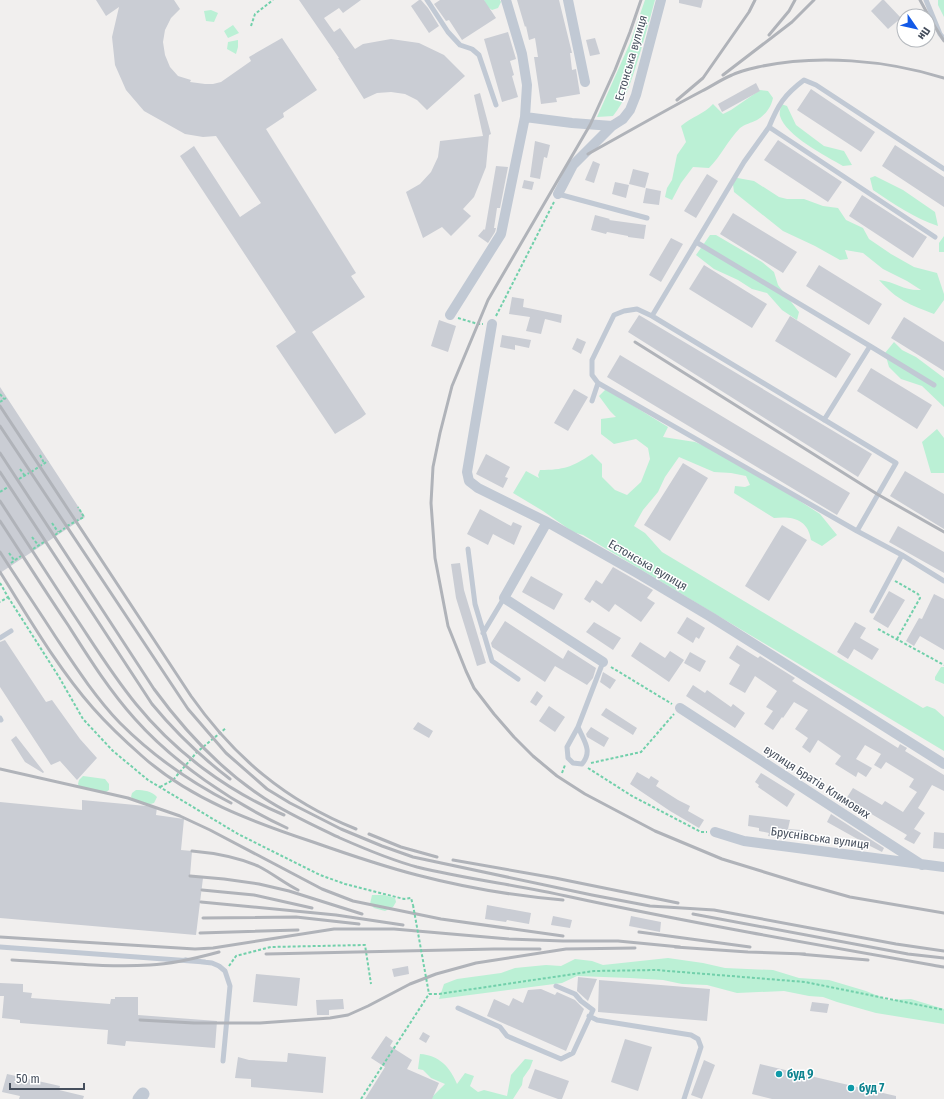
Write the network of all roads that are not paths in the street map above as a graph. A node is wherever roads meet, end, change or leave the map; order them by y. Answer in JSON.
{"nodes":[{"id":1,"x":427,"y":0,"type":"edge"},
{"id":2,"x":506,"y":0,"type":"edge"},
{"id":3,"x":568,"y":0,"type":"edge"},
{"id":4,"x":661,"y":0,"type":"edge"},
{"id":5,"x":926,"y":0,"type":"edge"},
{"id":6,"x":944,"y":39,"type":"edge"},
{"id":7,"x":585,"y":82,"type":"dead end"},
{"id":8,"x":496,"y":105,"type":"dead end"},
{"id":9,"x":525,"y":117,"type":"junction"},
{"id":10,"x":612,"y":126,"type":"junction"},
{"id":11,"x":768,"y":127,"type":"junction"},
{"id":12,"x":944,"y":169,"type":"edge"},
{"id":13,"x":558,"y":194,"type":"joint"},
{"id":14,"x":648,"y":218,"type":"dead end"},
{"id":15,"x":935,"y":237,"type":"dead end"},
{"id":16,"x":696,"y":242,"type":"junction"},
{"id":17,"x":450,"y":315,"type":"road end"},
{"id":18,"x":652,"y":316,"type":"junction"},
{"id":19,"x":492,"y":324,"type":"road end"},
{"id":20,"x":870,"y":346,"type":"junction"},
{"id":21,"x":598,"y":383,"type":"junction"},
{"id":22,"x":934,"y":385,"type":"dead end"},
{"id":23,"x":592,"y":401,"type":"dead end"},
{"id":24,"x":824,"y":420,"type":"junction"},
{"id":25,"x":547,"y":522,"type":"junction"},
{"id":26,"x":856,"y":531,"type":"junction"},
{"id":27,"x":468,"y":549,"type":"dead end"},
{"id":28,"x":902,"y":555,"type":"junction"},
{"id":29,"x":944,"y":581,"type":"edge"},
{"id":30,"x":504,"y":598,"type":"junction"},
{"id":31,"x":872,"y":611,"type":"dead end"},
{"id":32,"x":11,"y":631,"type":"dead end"},
{"id":33,"x":483,"y":633,"type":"junction"},
{"id":34,"x":0,"y":638,"type":"edge"},
{"id":35,"x":603,"y":662,"type":"joint"},
{"id":36,"x":518,"y":679,"type":"dead end"},
{"id":37,"x":680,"y":708,"type":"road end"},
{"id":38,"x":578,"y":727,"type":"junction"},
{"id":39,"x":944,"y":764,"type":"edge"},
{"id":40,"x":714,"y":832,"type":"road end"},
{"id":41,"x":922,"y":865,"type":"junction"},
{"id":42,"x":944,"y":867,"type":"edge"},
{"id":43,"x":0,"y":947,"type":"edge"},
{"id":44,"x":556,"y":986,"type":"dead end"},
{"id":45,"x":458,"y":1008,"type":"dead end"},
{"id":46,"x":589,"y":1016,"type":"junction"},
{"id":47,"x":223,"y":1061,"type":"dead end"},
{"id":48,"x":684,"y":1099,"type":"edge"}],
"edges":[{"from":1,"to":8,"type":"lane"},
{"from":2,"to":9,"type":"street"},
{"from":3,"to":7,"type":"street"},
{"from":4,"to":10,"type":"street","name":"Естонська вулиця"},
{"from":5,"to":6,"type":"lane"},
{"from":9,"to":10,"type":"street"},
{"from":9,"to":17,"type":"street"},
{"from":10,"to":13,"type":"street","name":"Естонська вулиця"},
{"from":11,"to":12,"type":"lane"},
{"from":11,"to":15,"type":"lane"},
{"from":11,"to":16,"type":"lane"},
{"from":13,"to":14,"type":"lane"},
{"from":16,"to":18,"type":"lane"},
{"from":16,"to":20,"type":"lane"},
{"from":18,"to":21,"type":"lane"},
{"from":18,"to":24,"type":"lane"},
{"from":19,"to":25,"type":"street","name":"Естонська вулиця"},
{"from":20,"to":22,"type":"lane"},
{"from":20,"to":24,"type":"lane"},
{"from":21,"to":23,"type":"lane"},
{"from":21,"to":26,"type":"lane"},
{"from":24,"to":26,"type":"lane"},
{"from":25,"to":30,"type":"street"},
{"from":25,"to":39,"type":"street","name":"Естонська вулиця"},
{"from":26,"to":28,"type":"lane"},
{"from":27,"to":33,"type":"lane"},
{"from":28,"to":29,"type":"lane"},
{"from":28,"to":31,"type":"lane"},
{"from":30,"to":33,"type":"lane"},
{"from":30,"to":35,"type":"street"},
{"from":32,"to":34,"type":"lane"},
{"from":33,"to":36,"type":"lane"},
{"from":35,"to":38,"type":"lane"},
{"from":37,"to":41,"type":"street","name":"вулиця Братів Климових"},
{"from":38,"to":38,"type":"lane"},
{"from":40,"to":41,"type":"street","name":"Бруснівська вулиця"},
{"from":41,"to":42,"type":"street","name":"вулиця Братів Климових"},
{"from":43,"to":47,"type":"lane"},
{"from":44,"to":46,"type":"lane"},
{"from":45,"to":46,"type":"lane"},
{"from":46,"to":48,"type":"lane"}]}
